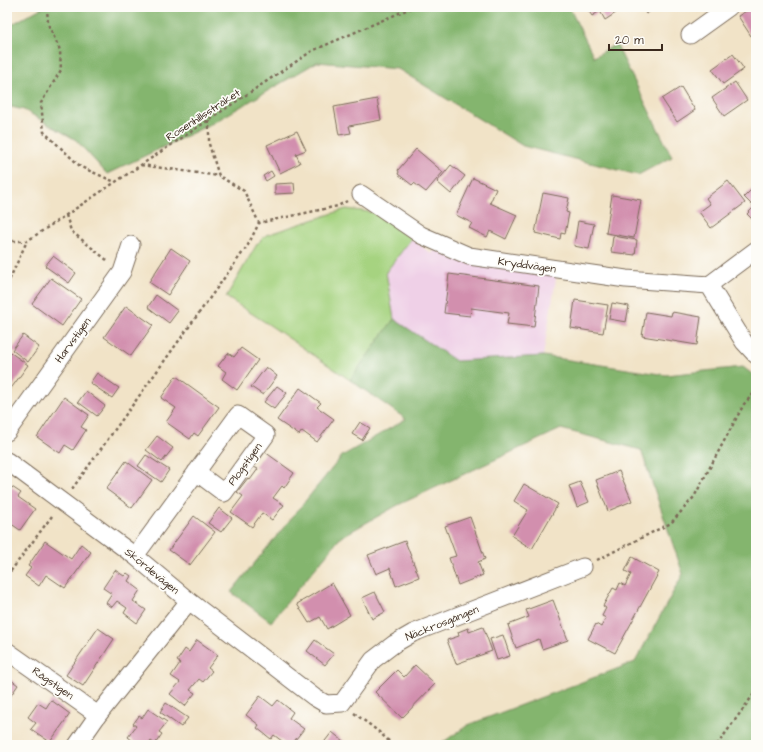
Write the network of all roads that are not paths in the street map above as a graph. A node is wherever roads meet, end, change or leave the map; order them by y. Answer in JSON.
{"nodes":[{"id":1,"x":729,"y":7,"type":"edge"},
{"id":2,"x":690,"y":35,"type":"dead end"},
{"id":3,"x":361,"y":194,"type":"road end"},
{"id":4,"x":131,"y":245,"type":"dead end"},
{"id":5,"x":756,"y":250,"type":"edge"},
{"id":6,"x":709,"y":285,"type":"junction"},
{"id":7,"x":756,"y":355,"type":"edge"},
{"id":8,"x":7,"y":432,"type":"edge"},
{"id":9,"x":7,"y":462,"type":"edge"},
{"id":10,"x":196,"y":472,"type":"dead end"},
{"id":11,"x":135,"y":556,"type":"junction"},
{"id":12,"x":583,"y":567,"type":"road end"},
{"id":13,"x":189,"y":601,"type":"junction"},
{"id":14,"x":7,"y":651,"type":"edge"},
{"id":15,"x":98,"y":715,"type":"junction"},
{"id":16,"x":77,"y":745,"type":"edge"}],
"edges":[{"from":1,"to":2,"type":"street"},
{"from":3,"to":6,"type":"street","name":"Kryddvägen"},
{"from":4,"to":8,"type":"street","name":"Harvstigen"},
{"from":5,"to":6,"type":"street"},
{"from":6,"to":7,"type":"street"},
{"from":9,"to":11,"type":"street","name":"Skördevägen"},
{"from":10,"to":11,"type":"street"},
{"from":11,"to":13,"type":"street","name":"Skördevägen"},
{"from":12,"to":13,"type":"street","name":"Näckrosgången"},
{"from":13,"to":15,"type":"street","name":"Skördevägen"},
{"from":14,"to":15,"type":"street","name":"Rågstigen"},
{"from":15,"to":16,"type":"street","name":"Skördevägen"}]}
